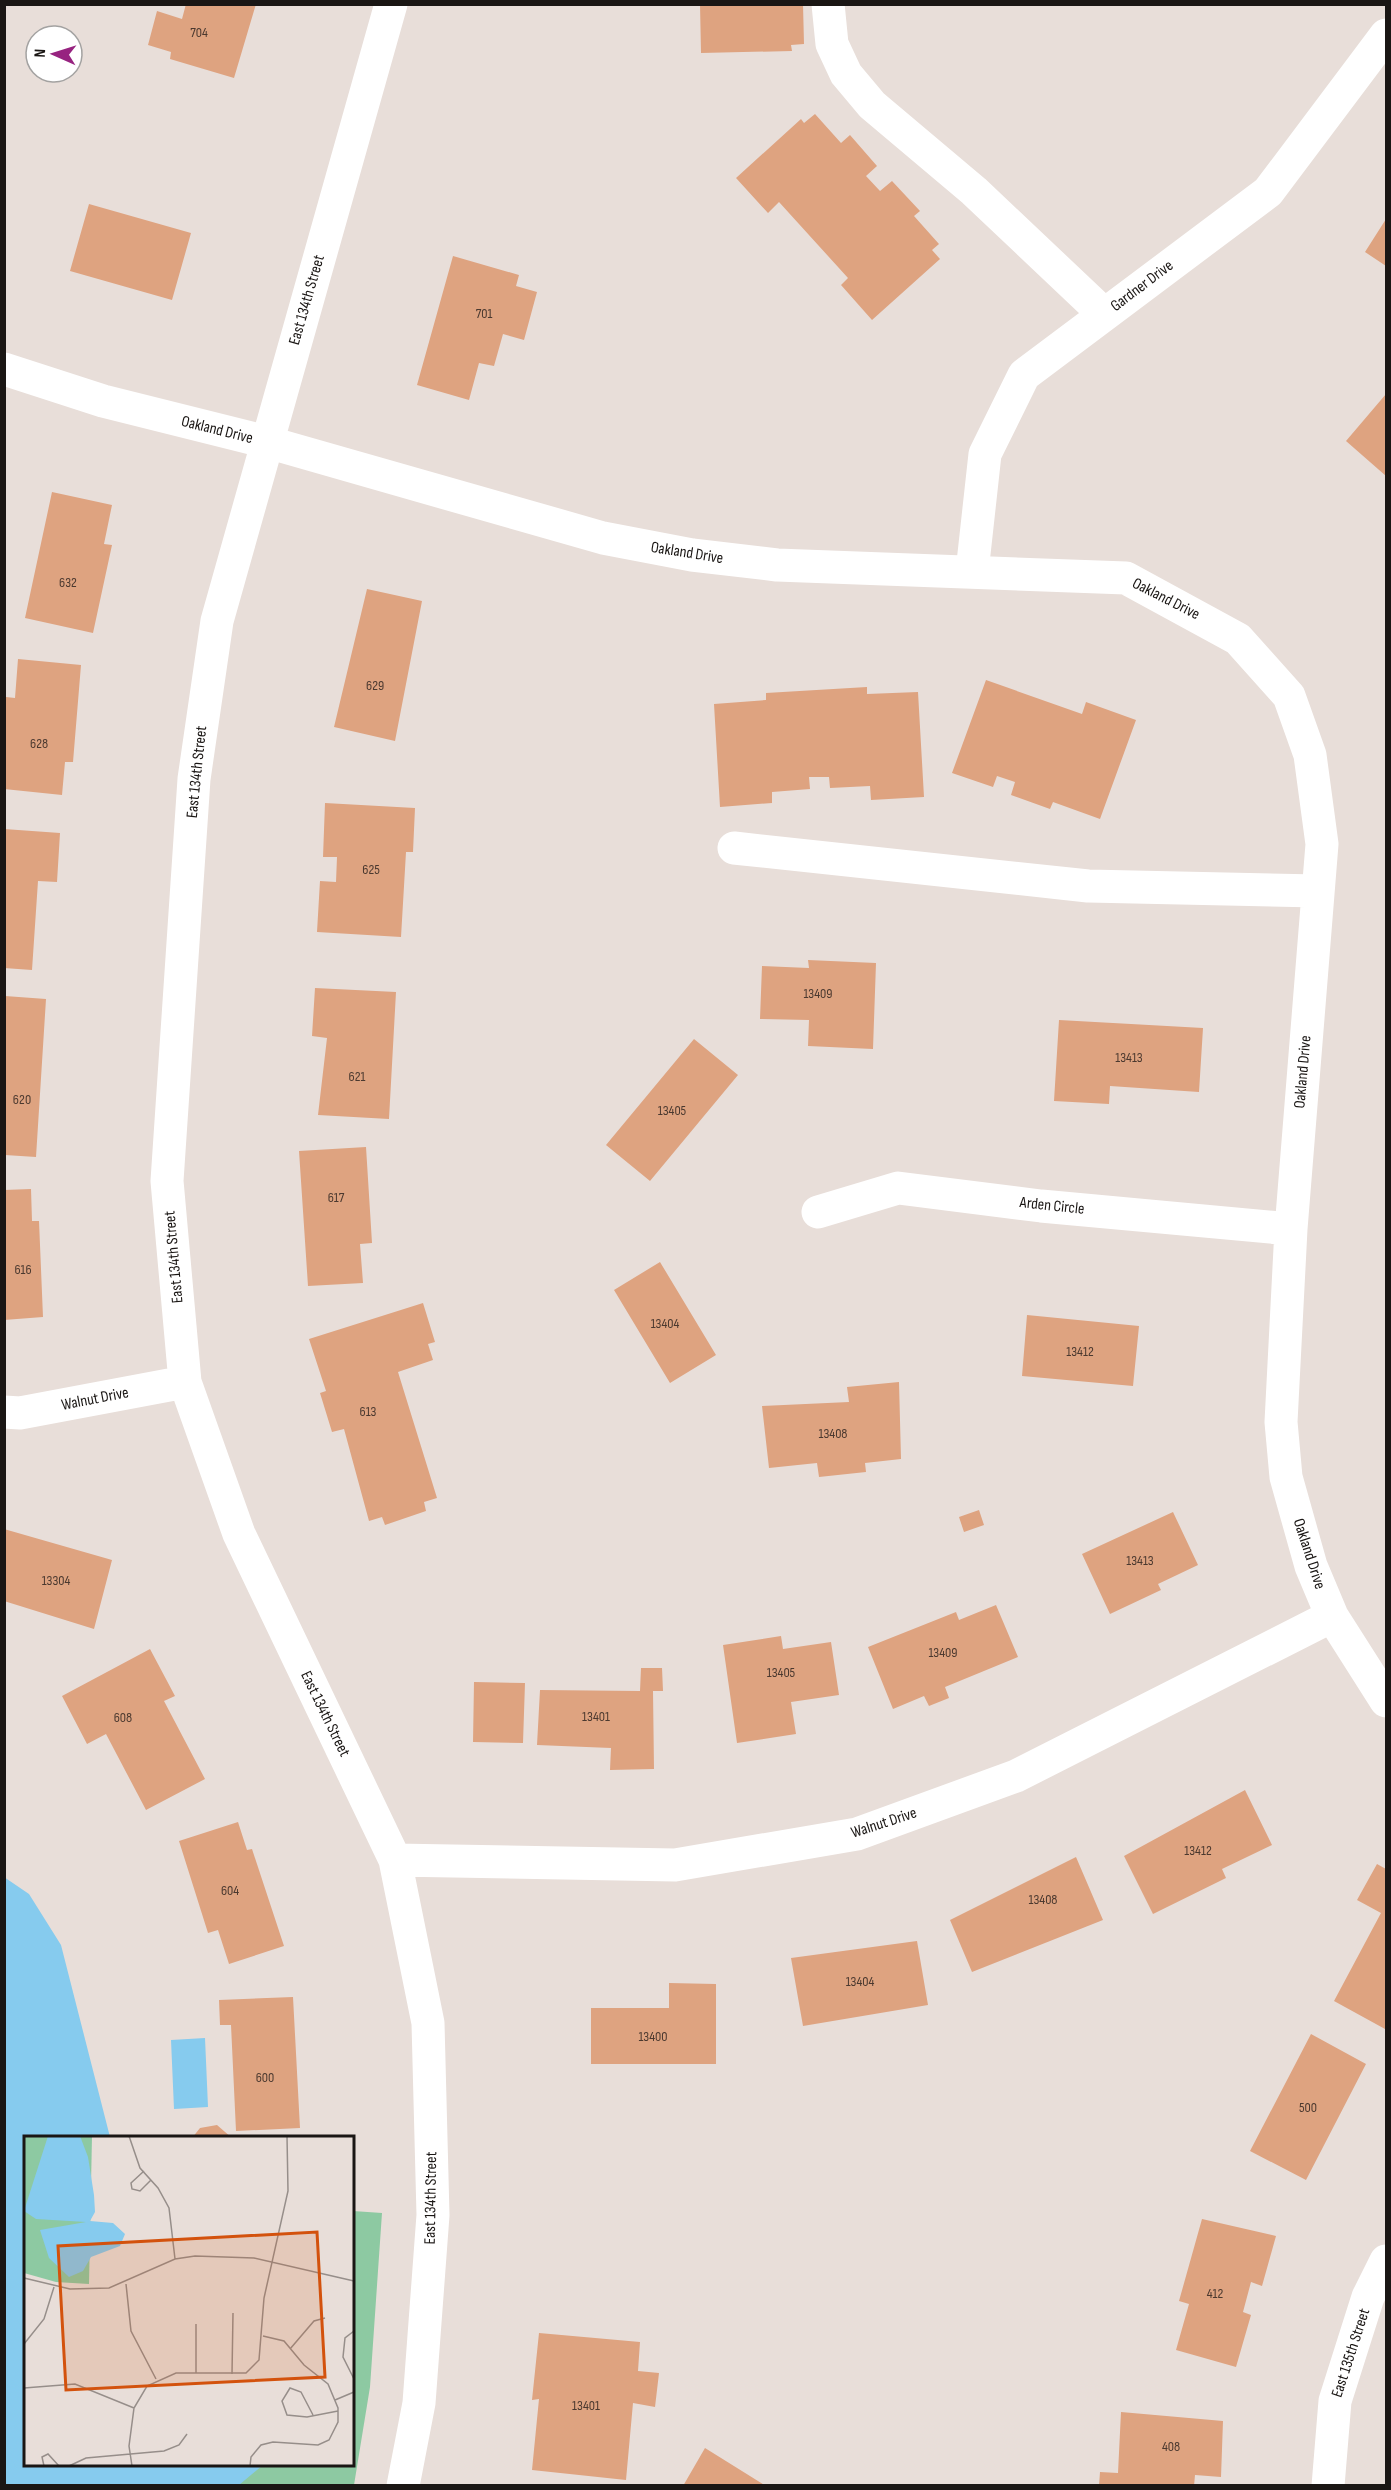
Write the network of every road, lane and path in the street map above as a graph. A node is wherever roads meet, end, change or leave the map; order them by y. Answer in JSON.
{"nodes":[{"id":1,"x":391,"y":4,"type":"edge"},
{"id":2,"x":828,"y":4,"type":"edge"},
{"id":3,"x":1386,"y":35,"type":"edge"},
{"id":4,"x":1104,"y":314,"type":"junction"},
{"id":5,"x":4,"y":369,"type":"edge"},
{"id":6,"x":267,"y":442,"type":"junction"},
{"id":7,"x":972,"y":572,"type":"junction"},
{"id":8,"x":734,"y":848,"type":"dead end"},
{"id":9,"x":1318,"y":891,"type":"junction"},
{"id":10,"x":818,"y":1212,"type":"dead end"},
{"id":11,"x":1291,"y":1228,"type":"junction"},
{"id":12,"x":185,"y":1382,"type":"junction"},
{"id":13,"x":4,"y":1412,"type":"edge"},
{"id":14,"x":1332,"y":1616,"type":"junction"},
{"id":15,"x":1386,"y":1701,"type":"edge"},
{"id":16,"x":395,"y":1860,"type":"junction"},
{"id":17,"x":1386,"y":2261,"type":"edge"},
{"id":18,"x":403,"y":2486,"type":"edge"},
{"id":19,"x":1328,"y":2486,"type":"edge"}],
"edges":[{"from":1,"to":6,"type":"street","name":"East 134th Street"},
{"from":2,"to":4,"type":"street"},
{"from":3,"to":4,"type":"street","name":"Gardner Drive"},
{"from":4,"to":7,"type":"street","name":"Gardner Drive"},
{"from":5,"to":6,"type":"street","name":"Oakland Drive"},
{"from":6,"to":7,"type":"street","name":"Oakland Drive"},
{"from":6,"to":12,"type":"street","name":"East 134th Street"},
{"from":7,"to":9,"type":"street","name":"Oakland Drive"},
{"from":8,"to":9,"type":"street"},
{"from":9,"to":11,"type":"street","name":"Oakland Drive"},
{"from":10,"to":11,"type":"street","name":"Arden Circle"},
{"from":11,"to":14,"type":"street","name":"Oakland Drive"},
{"from":12,"to":13,"type":"street","name":"Walnut Drive"},
{"from":12,"to":16,"type":"street","name":"East 134th Street"},
{"from":14,"to":15,"type":"street","name":"Oakland Drive"},
{"from":14,"to":16,"type":"street","name":"Walnut Drive"},
{"from":16,"to":18,"type":"street","name":"East 134th Street"},
{"from":17,"to":19,"type":"street","name":"East 135th Street"}]}
